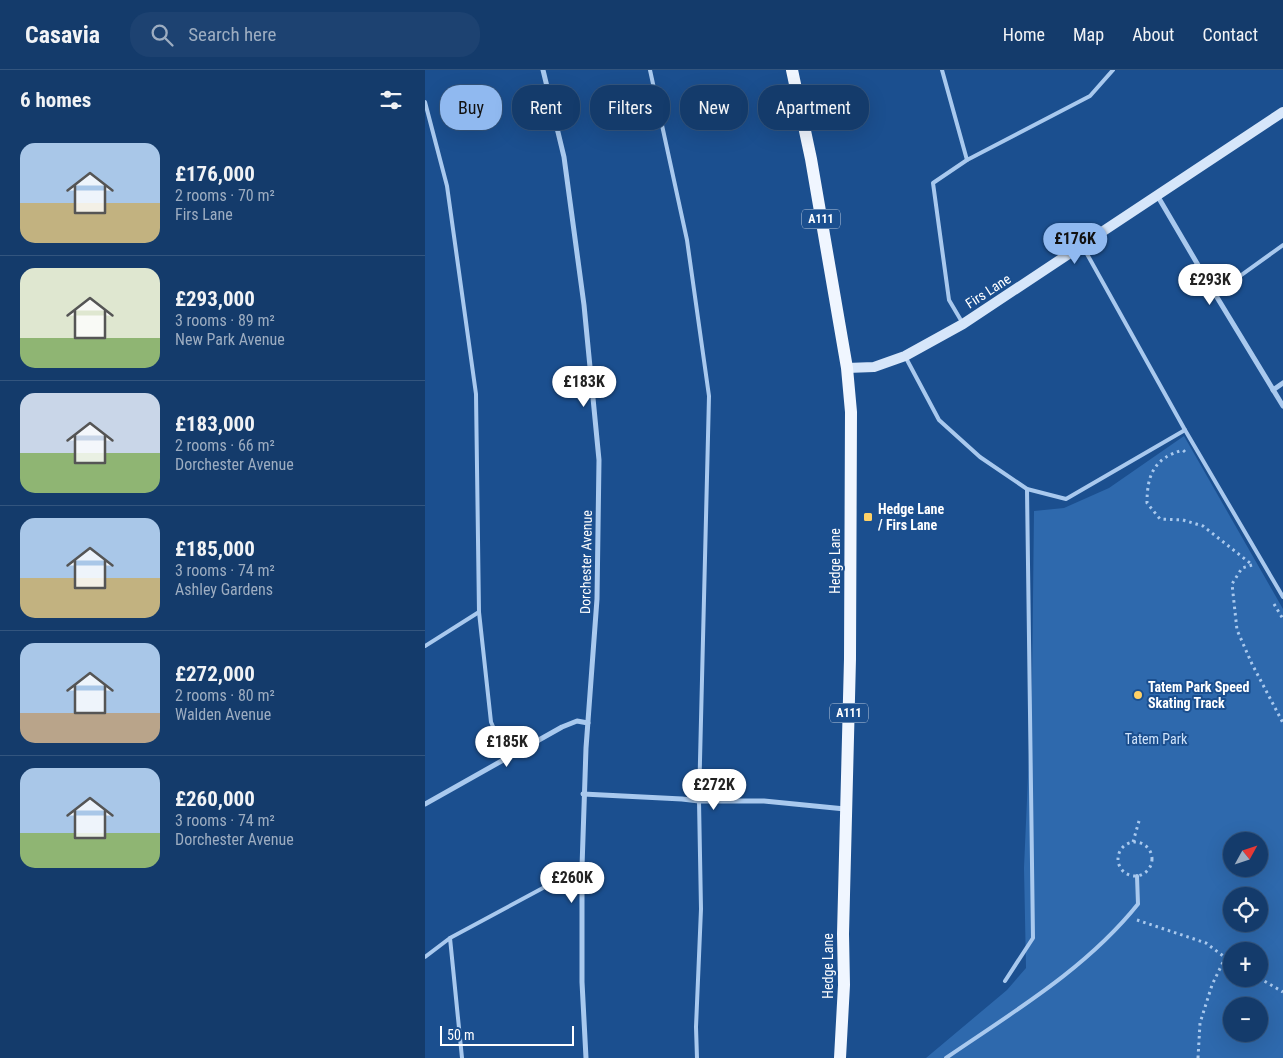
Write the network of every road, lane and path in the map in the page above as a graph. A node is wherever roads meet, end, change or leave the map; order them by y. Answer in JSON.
{"nodes":[{"id":1,"x":543,"y":70,"type":"edge"},
{"id":2,"x":650,"y":70,"type":"edge"},
{"id":3,"x":792,"y":70,"type":"edge"},
{"id":4,"x":942,"y":70,"type":"edge"},
{"id":5,"x":1113,"y":70,"type":"edge"},
{"id":6,"x":425,"y":102,"type":"edge"},
{"id":7,"x":1283,"y":112,"type":"edge"},
{"id":8,"x":967,"y":160,"type":"junction"},
{"id":9,"x":1157,"y":195,"type":"junction"},
{"id":10,"x":1082,"y":245,"type":"junction"},
{"id":11,"x":1283,"y":245,"type":"edge"},
{"id":12,"x":1215,"y":294,"type":"junction"},
{"id":13,"x":963,"y":324,"type":"junction"},
{"id":14,"x":905,"y":356,"type":"junction"},
{"id":15,"x":847,"y":368,"type":"junction"},
{"id":16,"x":1283,"y":383,"type":"edge"},
{"id":17,"x":1273,"y":390,"type":"junction"},
{"id":18,"x":1283,"y":406,"type":"edge"},
{"id":19,"x":1185,"y":430,"type":"junction"},
{"id":20,"x":1190,"y":458,"type":"dead end"},
{"id":21,"x":1027,"y":488,"type":"junction"},
{"id":22,"x":1243,"y":548,"type":"dead end"},
{"id":23,"x":1252,"y":565,"type":"junction"},
{"id":24,"x":1283,"y":597,"type":"edge"},
{"id":25,"x":479,"y":612,"type":"junction"},
{"id":26,"x":425,"y":646,"type":"edge"},
{"id":27,"x":588,"y":723,"type":"junction"},
{"id":28,"x":1283,"y":723,"type":"edge"},
{"id":29,"x":508,"y":756,"type":"junction"},
{"id":30,"x":583,"y":794,"type":"junction"},
{"id":31,"x":699,"y":801,"type":"junction"},
{"id":32,"x":425,"y":804,"type":"edge"},
{"id":33,"x":846,"y":809,"type":"junction"},
{"id":34,"x":1139,"y":821,"type":"dead end"},
{"id":35,"x":1133,"y":842,"type":"junction"},
{"id":36,"x":582,"y":867,"type":"junction"},
{"id":37,"x":1137,"y":876,"type":"junction"},
{"id":38,"x":1126,"y":920,"type":"junction"},
{"id":39,"x":450,"y":938,"type":"junction"},
{"id":40,"x":1223,"y":956,"type":"edge"},
{"id":41,"x":425,"y":957,"type":"edge"},
{"id":42,"x":1223,"y":962,"type":"edge"},
{"id":43,"x":1005,"y":981,"type":"dead end"},
{"id":44,"x":1268,"y":983,"type":"edge"},
{"id":45,"x":1283,"y":992,"type":"edge"},
{"id":46,"x":461,"y":1058,"type":"edge"},
{"id":47,"x":587,"y":1058,"type":"edge"},
{"id":48,"x":697,"y":1058,"type":"edge"},
{"id":49,"x":840,"y":1058,"type":"edge"},
{"id":50,"x":946,"y":1058,"type":"edge"},
{"id":51,"x":1198,"y":1058,"type":"edge"}],
"edges":[{"from":1,"to":27,"type":"street","name":"Dorchester Avenue"},
{"from":2,"to":31,"type":"lane"},
{"from":3,"to":15,"type":"main road","name":"Hedge Lane","number":"A111"},
{"from":4,"to":8,"type":"lane"},
{"from":5,"to":8,"type":"lane"},
{"from":6,"to":25,"type":"lane"},
{"from":7,"to":9,"type":"street","name":"Firs Lane"},
{"from":8,"to":13,"type":"lane"},
{"from":9,"to":10,"type":"street","name":"Firs Lane"},
{"from":9,"to":12,"type":"street"},
{"from":10,"to":13,"type":"street","name":"Firs Lane"},
{"from":10,"to":19,"type":"lane"},
{"from":11,"to":12,"type":"lane"},
{"from":12,"to":17,"type":"street"},
{"from":13,"to":14,"type":"street","name":"Firs Lane"},
{"from":14,"to":15,"type":"street","name":"Firs Lane"},
{"from":14,"to":21,"type":"lane"},
{"from":15,"to":33,"type":"main road","name":"Hedge Lane","number":"A111"},
{"from":16,"to":17,"type":"street"},
{"from":17,"to":18,"type":"street"},
{"from":19,"to":21,"type":"lane"},
{"from":19,"to":24,"type":"lane"},
{"from":20,"to":23,"type":"path"},
{"from":21,"to":43,"type":"lane"},
{"from":22,"to":23,"type":"path"},
{"from":23,"to":28,"type":"path"},
{"from":25,"to":26,"type":"lane"},
{"from":25,"to":29,"type":"lane"},
{"from":27,"to":29,"type":"street"},
{"from":27,"to":30,"type":"street","name":"Dorchester Avenue"},
{"from":29,"to":32,"type":"street"},
{"from":30,"to":31,"type":"street"},
{"from":30,"to":36,"type":"street","name":"Dorchester Avenue"},
{"from":31,"to":33,"type":"street"},
{"from":31,"to":48,"type":"lane"},
{"from":33,"to":49,"type":"main road","name":"Hedge Lane","number":"A111"},
{"from":34,"to":35,"type":"path"},
{"from":35,"to":37,"type":"path"},
{"from":35,"to":37,"type":"path"},
{"from":36,"to":39,"type":"lane"},
{"from":36,"to":47,"type":"street","name":"Dorchester Avenue"},
{"from":37,"to":38,"type":"lane"},
{"from":38,"to":40,"type":"path"},
{"from":38,"to":50,"type":"lane"},
{"from":39,"to":41,"type":"lane"},
{"from":39,"to":46,"type":"lane"},
{"from":42,"to":51,"type":"path"},
{"from":44,"to":45,"type":"path"}]}
